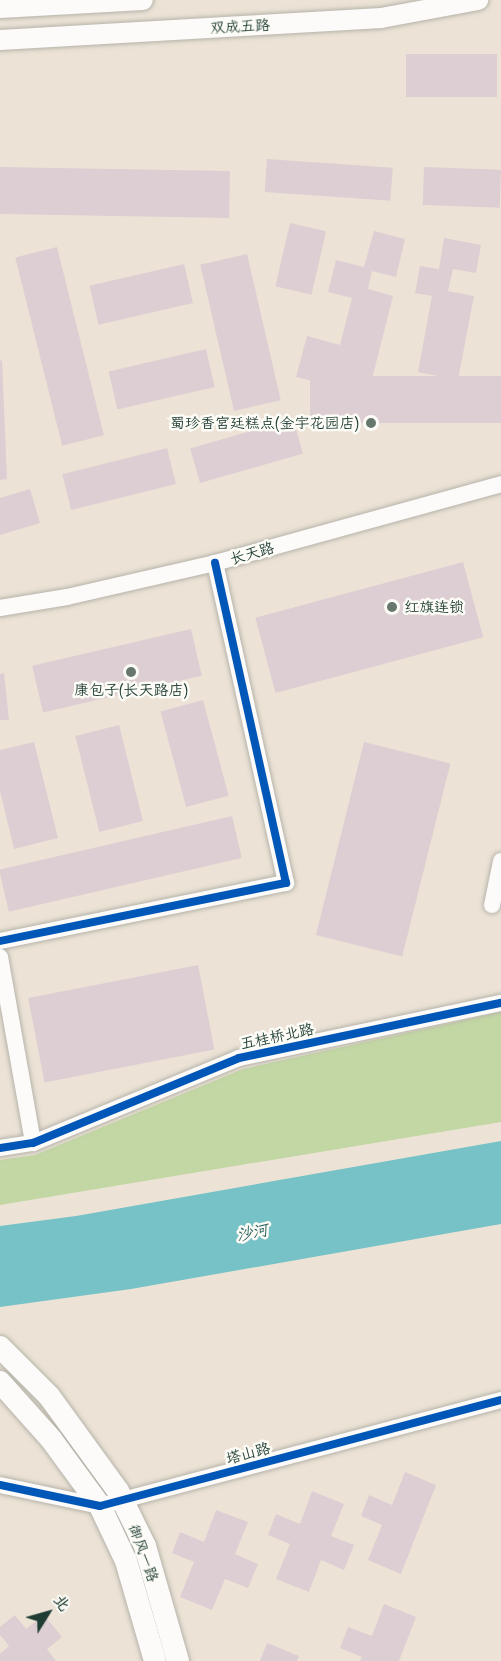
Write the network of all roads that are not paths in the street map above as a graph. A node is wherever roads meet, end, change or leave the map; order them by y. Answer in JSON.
{"nodes":[{"id":1,"x":143,"y":0,"type":"edge"},
{"id":2,"x":478,"y":0,"type":"edge"},
{"id":3,"x":0,"y":8,"type":"edge"},
{"id":4,"x":0,"y":40,"type":"edge"},
{"id":5,"x":501,"y":484,"type":"edge"},
{"id":6,"x":215,"y":563,"type":"junction"},
{"id":7,"x":0,"y":608,"type":"edge"},
{"id":8,"x":501,"y":861,"type":"edge"},
{"id":9,"x":492,"y":905,"type":"dead end"},
{"id":10,"x":0,"y":940,"type":"edge"},
{"id":11,"x":0,"y":957,"type":"edge"},
{"id":12,"x":501,"y":1003,"type":"edge"},
{"id":13,"x":33,"y":1143,"type":"junction"},
{"id":14,"x":0,"y":1148,"type":"edge"},
{"id":15,"x":0,"y":1347,"type":"edge"},
{"id":16,"x":0,"y":1382,"type":"edge"},
{"id":17,"x":501,"y":1400,"type":"edge"},
{"id":18,"x":0,"y":1485,"type":"edge"},
{"id":19,"x":123,"y":1500,"type":"junction"},
{"id":20,"x":100,"y":1506,"type":"junction"},
{"id":21,"x":155,"y":1661,"type":"edge"},
{"id":22,"x":178,"y":1661,"type":"edge"}],
"edges":[{"from":1,"to":3,"type":"street"},
{"from":2,"to":4,"type":"street","name":"双成五路"},
{"from":5,"to":6,"type":"street","name":"长天路"},
{"from":6,"to":7,"type":"street","name":"长天路"},
{"from":6,"to":10,"type":"street"},
{"from":8,"to":9,"type":"street"},
{"from":11,"to":13,"type":"street"},
{"from":12,"to":13,"type":"street","name":"五桂桥北路"},
{"from":13,"to":14,"type":"street","name":"五桂桥北路"},
{"from":15,"to":19,"type":"main road","name":"御风一路"},
{"from":16,"to":20,"type":"main road","name":"御风一路"},
{"from":17,"to":19,"type":"street","name":"塔山路"},
{"from":18,"to":20,"type":"street","name":"塔山路"},
{"from":19,"to":20,"type":"street","name":"塔山路"},
{"from":19,"to":22,"type":"main road","name":"御风一路"},
{"from":20,"to":21,"type":"main road","name":"御风一路"}]}
